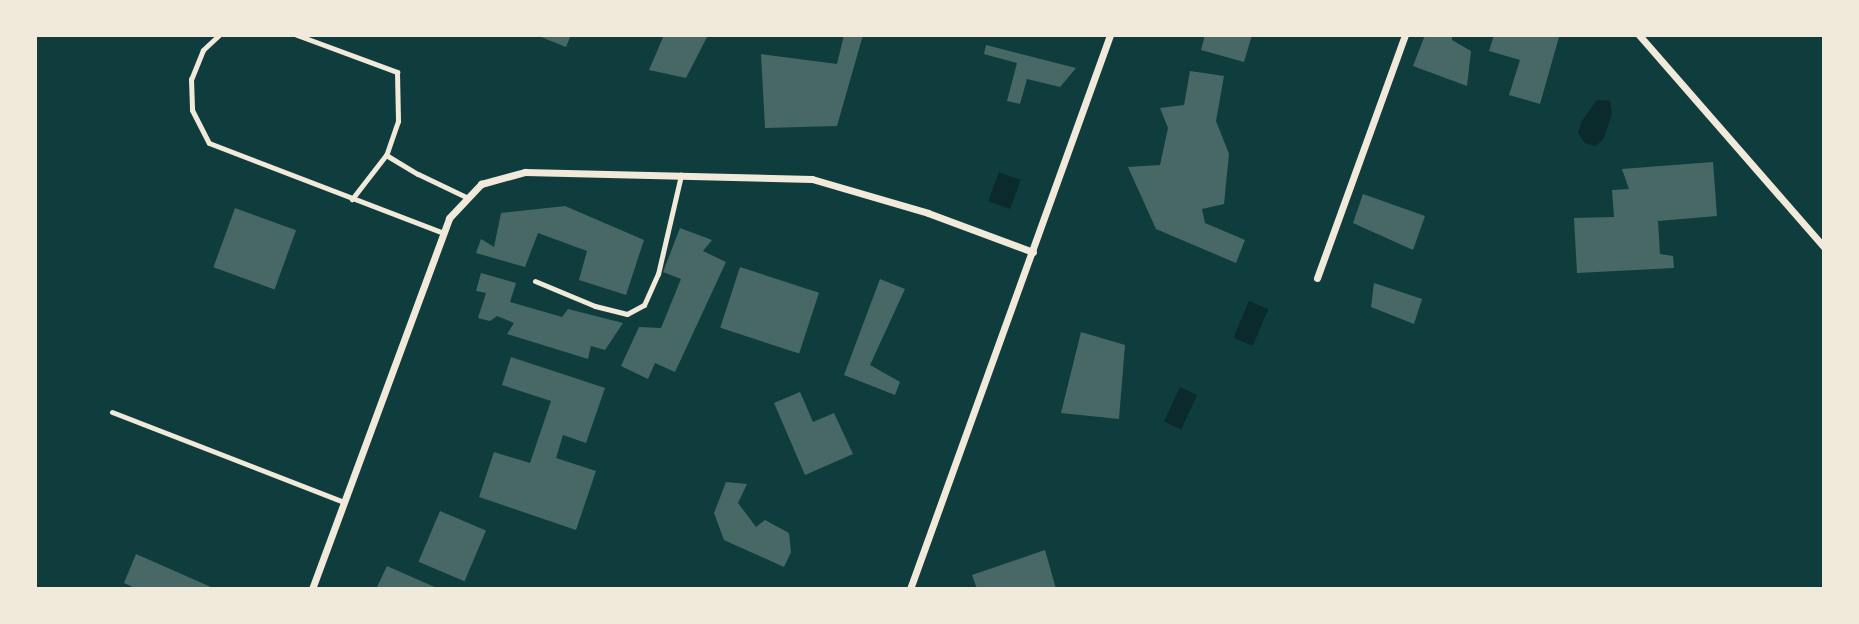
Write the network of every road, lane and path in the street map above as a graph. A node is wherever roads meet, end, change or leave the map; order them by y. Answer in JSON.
{"nodes":[{"id":1,"x":219,"y":35,"type":"edge"},
{"id":2,"x":297,"y":35,"type":"edge"},
{"id":3,"x":1110,"y":35,"type":"edge"},
{"id":4,"x":1405,"y":35,"type":"edge"},
{"id":5,"x":1639,"y":35,"type":"edge"},
{"id":6,"x":386,"y":155,"type":"junction"},
{"id":7,"x":681,"y":174,"type":"junction"},
{"id":8,"x":468,"y":198,"type":"junction"},
{"id":9,"x":352,"y":199,"type":"junction"},
{"id":10,"x":443,"y":233,"type":"junction"},
{"id":11,"x":1824,"y":247,"type":"edge"},
{"id":12,"x":1033,"y":252,"type":"junction"},
{"id":13,"x":1317,"y":278,"type":"dead end"},
{"id":14,"x":535,"y":281,"type":"dead end"},
{"id":15,"x":112,"y":412,"type":"dead end"},
{"id":16,"x":344,"y":502,"type":"junction"},
{"id":17,"x":312,"y":589,"type":"edge"},
{"id":18,"x":910,"y":589,"type":"edge"}],
"edges":[{"from":1,"to":9,"type":"lane"},
{"from":2,"to":6,"type":"lane"},
{"from":3,"to":12,"type":"street"},
{"from":4,"to":13,"type":"street"},
{"from":5,"to":11,"type":"street"},
{"from":6,"to":8,"type":"lane"},
{"from":6,"to":9,"type":"lane"},
{"from":7,"to":8,"type":"street"},
{"from":7,"to":12,"type":"street"},
{"from":7,"to":14,"type":"lane"},
{"from":8,"to":10,"type":"street"},
{"from":9,"to":10,"type":"lane"},
{"from":10,"to":16,"type":"street"},
{"from":12,"to":18,"type":"street"},
{"from":15,"to":16,"type":"lane"},
{"from":16,"to":17,"type":"street"}]}
